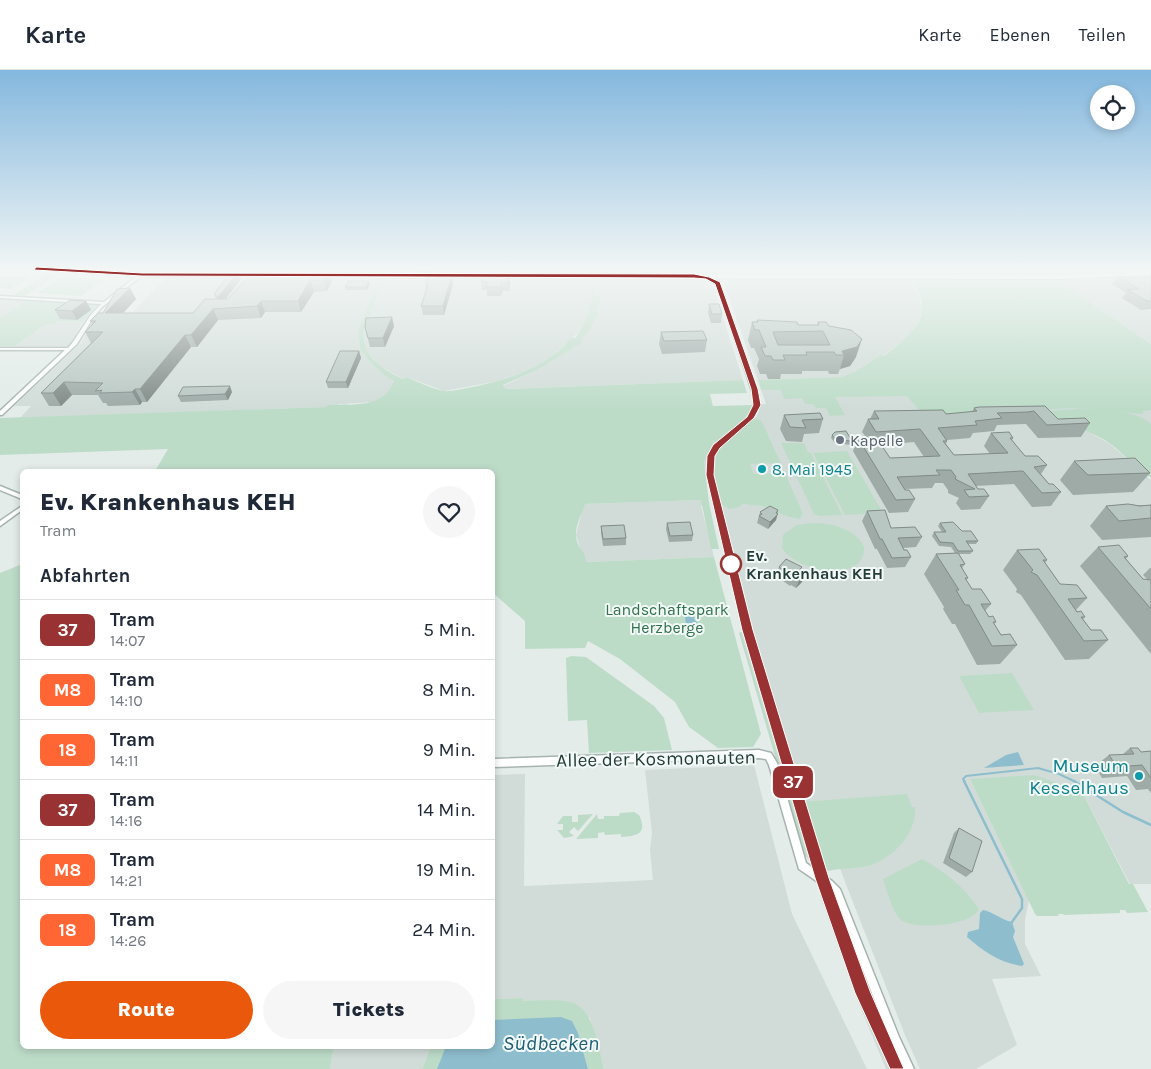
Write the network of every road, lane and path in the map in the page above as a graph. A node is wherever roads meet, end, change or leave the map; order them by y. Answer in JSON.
{"nodes":[{"id":1,"x":92,"y":316,"type":"edge"},
{"id":2,"x":729,"y":316,"type":"edge"},
{"id":3,"x":0,"y":349,"type":"edge"},
{"id":4,"x":69,"y":349,"type":"junction"},
{"id":5,"x":755,"y":394,"type":"dead end"},
{"id":6,"x":0,"y":414,"type":"edge"},
{"id":7,"x":0,"y":488,"type":"edge"},
{"id":8,"x":20,"y":496,"type":"edge"},
{"id":9,"x":20,"y":509,"type":"edge"},
{"id":10,"x":0,"y":524,"type":"edge"},
{"id":11,"x":495,"y":763,"type":"edge"},
{"id":12,"x":908,"y":1069,"type":"edge"}],
"edges":[{"from":1,"to":4,"type":"street"},
{"from":2,"to":5,"type":"street"},
{"from":3,"to":4,"type":"street"},
{"from":4,"to":6,"type":"street"},
{"from":7,"to":8,"type":"street"},
{"from":9,"to":10,"type":"street"},
{"from":11,"to":12,"type":"street","name":"Allee der Kosmonauten"}]}
